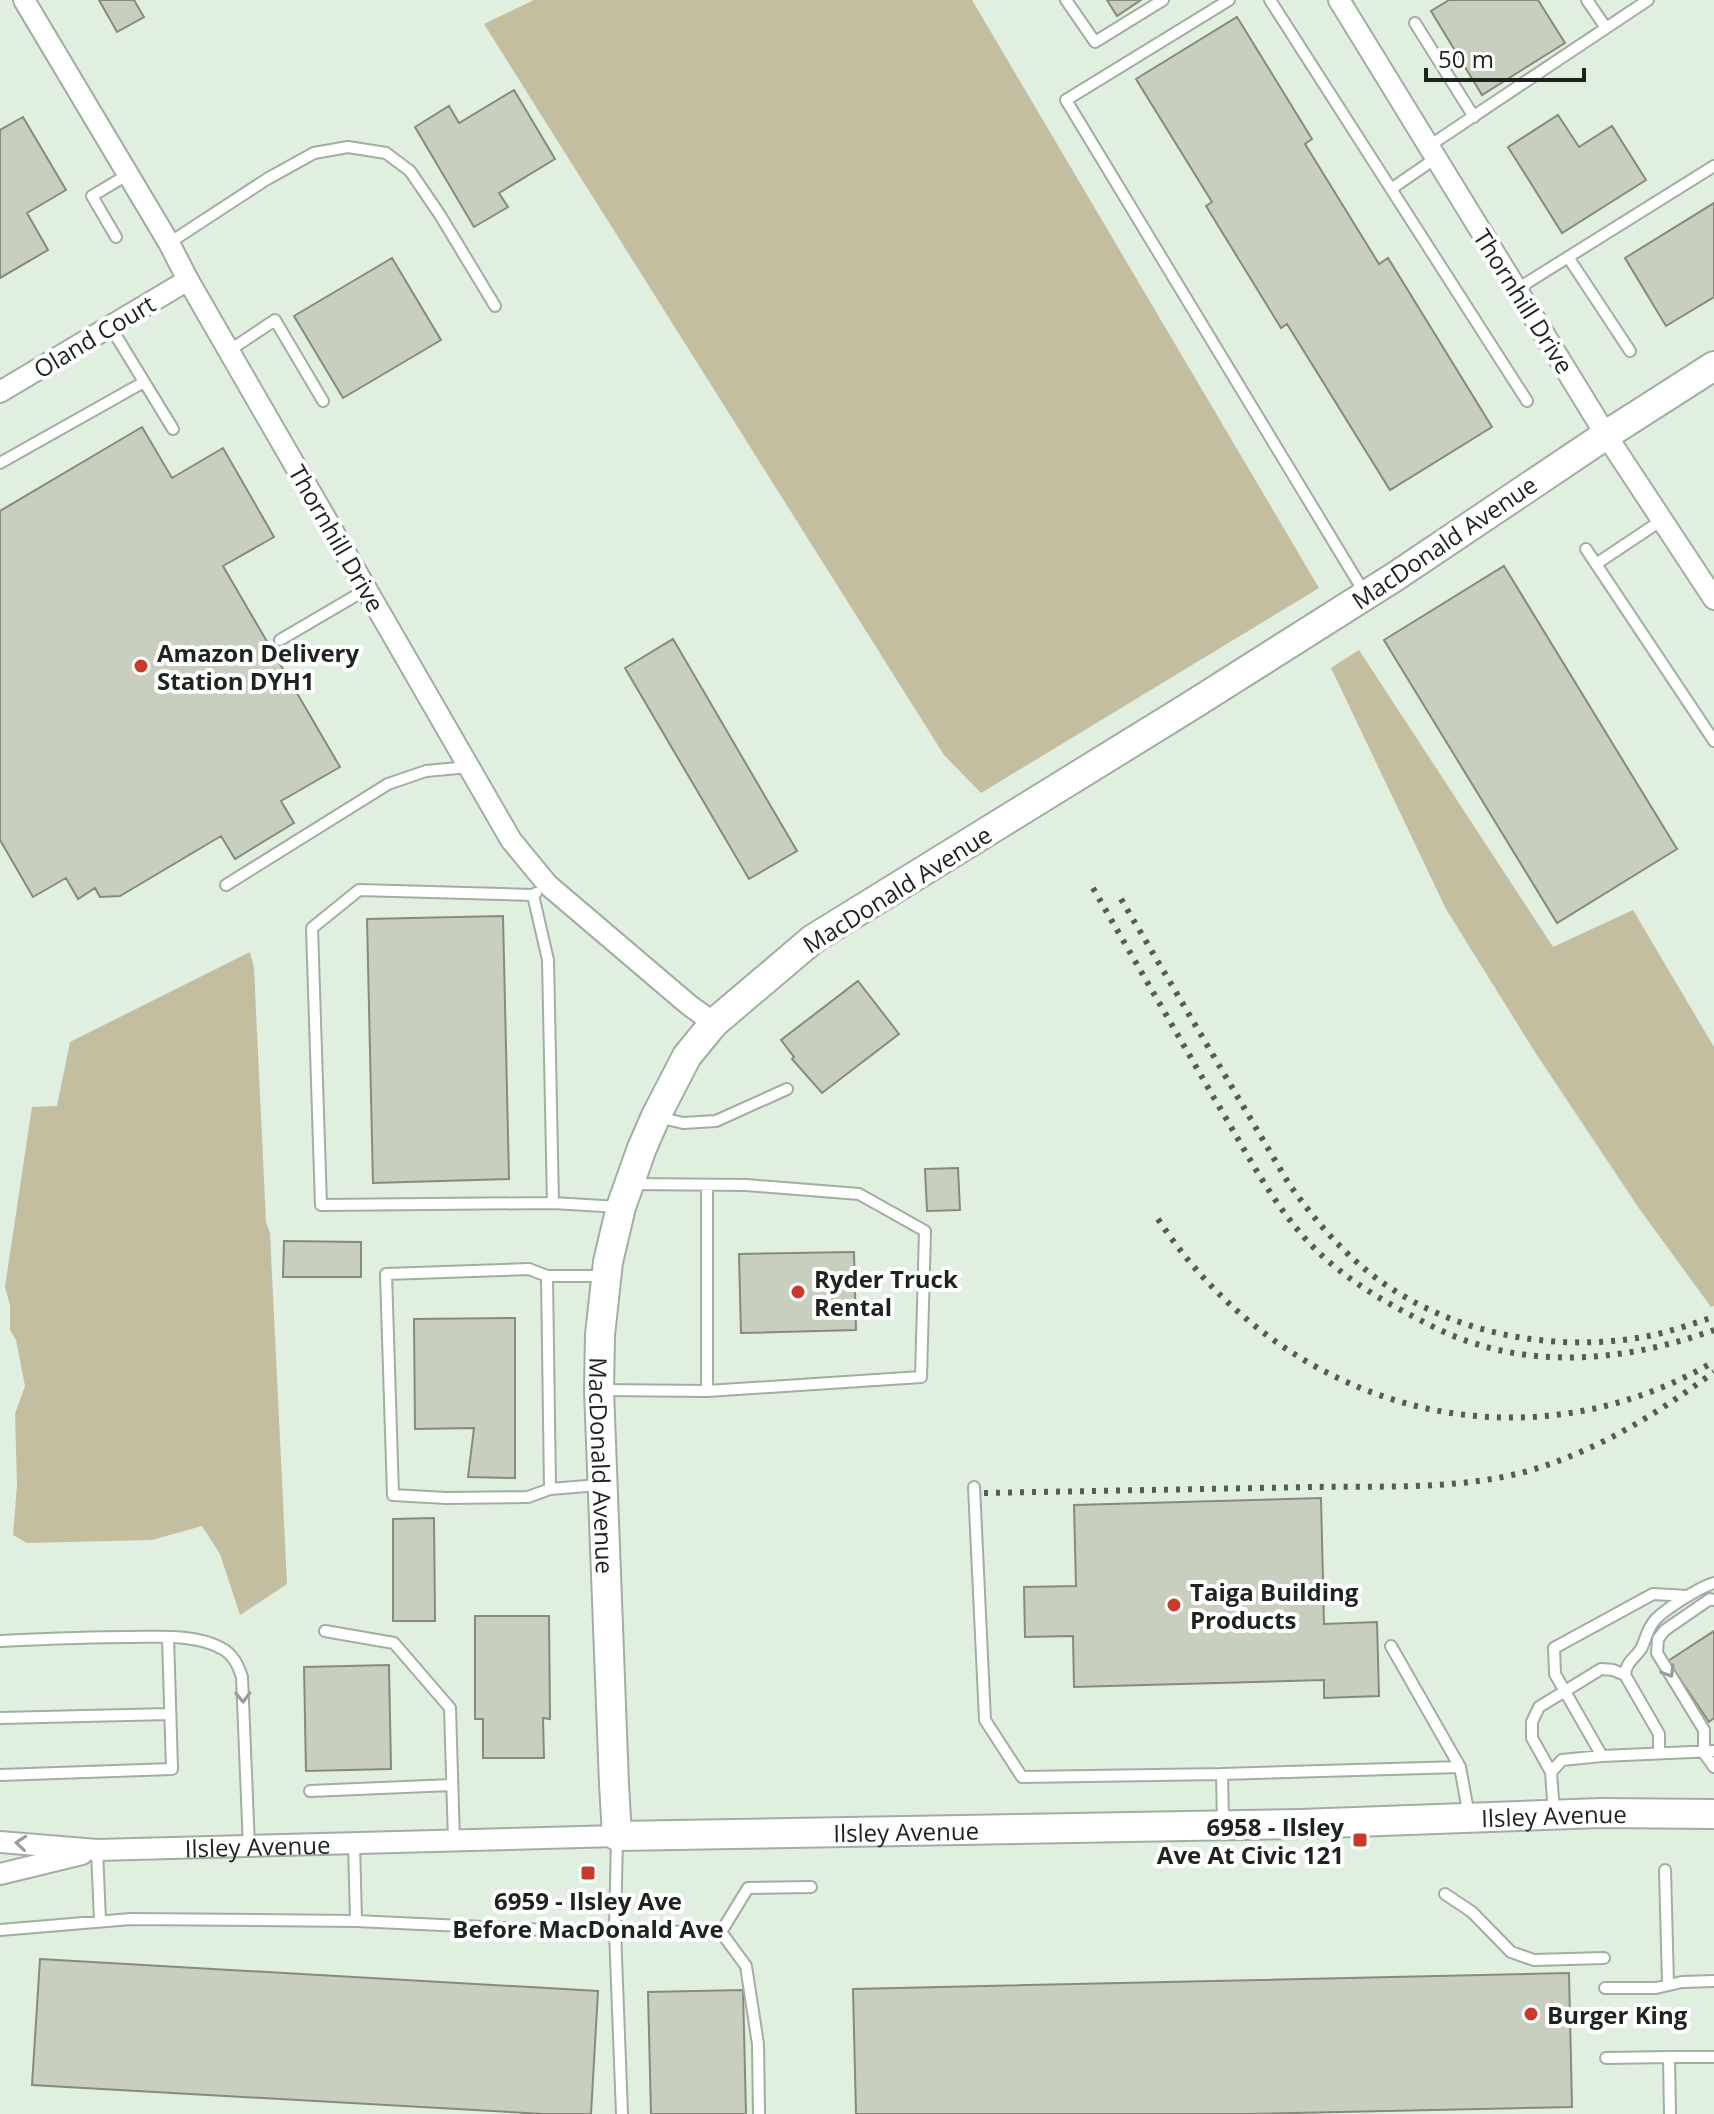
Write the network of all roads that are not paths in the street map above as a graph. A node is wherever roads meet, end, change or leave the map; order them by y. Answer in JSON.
{"nodes":[{"id":1,"x":24,"y":0,"type":"edge"},
{"id":2,"x":1066,"y":0,"type":"edge"},
{"id":3,"x":1163,"y":0,"type":"edge"},
{"id":4,"x":1229,"y":0,"type":"edge"},
{"id":5,"x":1270,"y":0,"type":"edge"},
{"id":6,"x":1339,"y":0,"type":"edge"},
{"id":7,"x":1587,"y":0,"type":"edge"},
{"id":8,"x":1648,"y":0,"type":"edge"},
{"id":9,"x":1415,"y":23,"type":"dead end"},
{"id":10,"x":1606,"y":28,"type":"junction"},
{"id":11,"x":1474,"y":117,"type":"junction"},
{"id":12,"x":1432,"y":152,"type":"junction"},
{"id":13,"x":1714,"y":166,"type":"edge"},
{"id":14,"x":127,"y":175,"type":"junction"},
{"id":15,"x":1391,"y":189,"type":"junction"},
{"id":16,"x":116,"y":237,"type":"dead end"},
{"id":17,"x":169,"y":243,"type":"junction"},
{"id":18,"x":1568,"y":257,"type":"junction"},
{"id":19,"x":188,"y":280,"type":"junction"},
{"id":20,"x":1517,"y":289,"type":"junction"},
{"id":21,"x":495,"y":306,"type":"dead end"},
{"id":22,"x":110,"y":326,"type":"junction"},
{"id":23,"x":230,"y":350,"type":"junction"},
{"id":24,"x":1630,"y":351,"type":"dead end"},
{"id":25,"x":1714,"y":366,"type":"edge"},
{"id":26,"x":144,"y":382,"type":"junction"},
{"id":27,"x":0,"y":392,"type":"edge"},
{"id":28,"x":323,"y":401,"type":"dead end"},
{"id":29,"x":1527,"y":401,"type":"dead end"},
{"id":30,"x":173,"y":429,"type":"dead end"},
{"id":31,"x":1606,"y":435,"type":"junction"},
{"id":32,"x":0,"y":463,"type":"edge"},
{"id":33,"x":1662,"y":520,"type":"junction"},
{"id":34,"x":1586,"y":549,"type":"dead end"},
{"id":35,"x":1596,"y":564,"type":"junction"},
{"id":36,"x":367,"y":589,"type":"junction"},
{"id":37,"x":1366,"y":595,"type":"junction"},
{"id":38,"x":1714,"y":599,"type":"edge"},
{"id":39,"x":280,"y":640,"type":"dead end"},
{"id":40,"x":1712,"y":734,"type":"edge"},
{"id":41,"x":469,"y":767,"type":"junction"},
{"id":42,"x":226,"y":885,"type":"dead end"},
{"id":43,"x":540,"y":890,"type":"junction"},
{"id":44,"x":714,"y":1023,"type":"junction"},
{"id":45,"x":787,"y":1089,"type":"dead end"},
{"id":46,"x":656,"y":1116,"type":"junction"},
{"id":47,"x":707,"y":1185,"type":"junction"},
{"id":48,"x":625,"y":1196,"type":"junction"},
{"id":49,"x":553,"y":1203,"type":"junction"},
{"id":50,"x":547,"y":1276,"type":"junction"},
{"id":51,"x":606,"y":1276,"type":"junction"},
{"id":52,"x":599,"y":1390,"type":"junction"},
{"id":53,"x":707,"y":1391,"type":"junction"},
{"id":54,"x":603,"y":1485,"type":"junction"},
{"id":55,"x":974,"y":1487,"type":"dead end"},
{"id":56,"x":550,"y":1489,"type":"junction"},
{"id":57,"x":1713,"y":1584,"type":"edge"},
{"id":58,"x":1688,"y":1596,"type":"junction"},
{"id":59,"x":1714,"y":1600,"type":"edge"},
{"id":60,"x":325,"y":1631,"type":"dead end"},
{"id":61,"x":168,"y":1637,"type":"junction"},
{"id":62,"x":0,"y":1641,"type":"edge"},
{"id":63,"x":1391,"y":1646,"type":"dead end"},
{"id":64,"x":1625,"y":1675,"type":"junction"},
{"id":65,"x":1566,"y":1691,"type":"junction"},
{"id":66,"x":170,"y":1714,"type":"junction"},
{"id":67,"x":0,"y":1718,"type":"edge"},
{"id":68,"x":1709,"y":1752,"type":"edge"},
{"id":69,"x":1659,"y":1753,"type":"junction"},
{"id":70,"x":1602,"y":1756,"type":"junction"},
{"id":71,"x":1460,"y":1767,"type":"junction"},
{"id":72,"x":1714,"y":1767,"type":"edge"},
{"id":73,"x":1551,"y":1772,"type":"junction"},
{"id":74,"x":1222,"y":1774,"type":"junction"},
{"id":75,"x":0,"y":1775,"type":"edge"},
{"id":76,"x":452,"y":1785,"type":"junction"},
{"id":77,"x":310,"y":1791,"type":"dead end"},
{"id":78,"x":1674,"y":1813,"type":"junction"},
{"id":79,"x":1714,"y":1814,"type":"edge"},
{"id":80,"x":1555,"y":1815,"type":"junction"},
{"id":81,"x":1469,"y":1818,"type":"junction"},
{"id":82,"x":1223,"y":1826,"type":"junction"},
{"id":83,"x":1714,"y":1833,"type":"edge"},
{"id":84,"x":617,"y":1836,"type":"junction"},
{"id":85,"x":454,"y":1841,"type":"junction"},
{"id":86,"x":0,"y":1842,"type":"edge"},
{"id":87,"x":354,"y":1843,"type":"junction"},
{"id":88,"x":249,"y":1847,"type":"junction"},
{"id":89,"x":97,"y":1850,"type":"junction"},
{"id":90,"x":1665,"y":1870,"type":"dead end"},
{"id":91,"x":0,"y":1874,"type":"edge"},
{"id":92,"x":811,"y":1887,"type":"dead end"},
{"id":93,"x":1445,"y":1894,"type":"dead end"},
{"id":94,"x":100,"y":1921,"type":"junction"},
{"id":95,"x":356,"y":1921,"type":"junction"},
{"id":96,"x":0,"y":1930,"type":"edge"},
{"id":97,"x":615,"y":1931,"type":"junction"},
{"id":98,"x":721,"y":1932,"type":"junction"},
{"id":99,"x":1604,"y":1958,"type":"dead end"},
{"id":100,"x":1714,"y":1981,"type":"edge"},
{"id":101,"x":1668,"y":1984,"type":"junction"},
{"id":102,"x":1605,"y":1988,"type":"dead end"},
{"id":103,"x":1669,"y":2057,"type":"junction"},
{"id":104,"x":1714,"y":2057,"type":"edge"},
{"id":105,"x":1606,"y":2058,"type":"dead end"},
{"id":106,"x":622,"y":2114,"type":"edge"},
{"id":107,"x":759,"y":2114,"type":"edge"},
{"id":108,"x":1670,"y":2114,"type":"edge"}],
"edges":[{"from":1,"to":14,"type":"street","name":"Thornhill Drive"},
{"from":2,"to":3,"type":"lane"},
{"from":4,"to":37,"type":"lane"},
{"from":5,"to":15,"type":"lane"},
{"from":6,"to":12,"type":"street","name":"Thornhill Drive"},
{"from":7,"to":10,"type":"lane"},
{"from":8,"to":10,"type":"lane"},
{"from":9,"to":11,"type":"lane"},
{"from":10,"to":11,"type":"lane"},
{"from":11,"to":12,"type":"lane"},
{"from":12,"to":15,"type":"lane"},
{"from":12,"to":20,"type":"street","name":"Thornhill Drive"},
{"from":13,"to":18,"type":"lane"},
{"from":14,"to":16,"type":"lane"},
{"from":14,"to":17,"type":"street","name":"Thornhill Drive"},
{"from":15,"to":29,"type":"lane"},
{"from":17,"to":19,"type":"street","name":"Thornhill Drive"},
{"from":17,"to":21,"type":"lane"},
{"from":18,"to":20,"type":"lane"},
{"from":18,"to":24,"type":"lane"},
{"from":19,"to":22,"type":"street","name":"Oland Court"},
{"from":19,"to":23,"type":"street","name":"Thornhill Drive"},
{"from":20,"to":31,"type":"street","name":"Thornhill Drive"},
{"from":22,"to":26,"type":"lane"},
{"from":22,"to":27,"type":"street","name":"Oland Court"},
{"from":23,"to":28,"type":"lane"},
{"from":23,"to":36,"type":"street","name":"Thornhill Drive"},
{"from":25,"to":31,"type":"street","name":"MacDonald Avenue"},
{"from":26,"to":30,"type":"lane"},
{"from":26,"to":32,"type":"lane"},
{"from":31,"to":33,"type":"street","name":"Thornhill Drive"},
{"from":31,"to":37,"type":"street","name":"MacDonald Avenue"},
{"from":33,"to":35,"type":"lane"},
{"from":33,"to":38,"type":"street","name":"Thornhill Drive"},
{"from":34,"to":35,"type":"lane"},
{"from":35,"to":40,"type":"lane"},
{"from":36,"to":39,"type":"lane"},
{"from":36,"to":41,"type":"street","name":"Thornhill Drive"},
{"from":37,"to":44,"type":"street","name":"MacDonald Avenue"},
{"from":41,"to":42,"type":"lane"},
{"from":41,"to":43,"type":"street","name":"Thornhill Drive"},
{"from":43,"to":44,"type":"street","name":"Thornhill Drive"},
{"from":43,"to":49,"type":"lane"},
{"from":43,"to":49,"type":"lane"},
{"from":44,"to":46,"type":"street","name":"MacDonald Avenue"},
{"from":45,"to":46,"type":"lane"},
{"from":46,"to":48,"type":"street","name":"MacDonald Avenue"},
{"from":47,"to":48,"type":"lane"},
{"from":47,"to":53,"type":"lane"},
{"from":47,"to":53,"type":"lane"},
{"from":48,"to":49,"type":"lane"},
{"from":48,"to":51,"type":"street","name":"MacDonald Avenue"},
{"from":50,"to":51,"type":"lane"},
{"from":50,"to":56,"type":"lane"},
{"from":50,"to":56,"type":"lane"},
{"from":51,"to":52,"type":"street","name":"MacDonald Avenue"},
{"from":52,"to":53,"type":"lane"},
{"from":52,"to":54,"type":"street","name":"MacDonald Avenue"},
{"from":54,"to":56,"type":"lane"},
{"from":54,"to":84,"type":"street","name":"MacDonald Avenue"},
{"from":55,"to":74,"type":"lane"},
{"from":57,"to":58,"type":"lane"},
{"from":58,"to":64,"type":"lane"},
{"from":58,"to":65,"type":"lane"},
{"from":59,"to":68,"type":"lane","one_way":true},
{"from":60,"to":76,"type":"lane"},
{"from":61,"to":62,"type":"lane"},
{"from":61,"to":66,"type":"lane"},
{"from":61,"to":88,"type":"lane","one_way":true},
{"from":63,"to":71,"type":"lane"},
{"from":64,"to":65,"type":"lane"},
{"from":64,"to":69,"type":"lane"},
{"from":65,"to":70,"type":"lane"},
{"from":65,"to":73,"type":"lane"},
{"from":66,"to":67,"type":"lane"},
{"from":66,"to":75,"type":"lane"},
{"from":68,"to":69,"type":"lane"},
{"from":68,"to":72,"type":"lane"},
{"from":69,"to":70,"type":"lane"},
{"from":70,"to":73,"type":"lane"},
{"from":71,"to":74,"type":"lane"},
{"from":71,"to":81,"type":"lane"},
{"from":73,"to":80,"type":"lane"},
{"from":74,"to":82,"type":"lane"},
{"from":76,"to":77,"type":"lane"},
{"from":76,"to":85,"type":"lane"},
{"from":78,"to":79,"type":"street","name":"Ilsley Avenue"},
{"from":78,"to":80,"type":"street","name":"Ilsley Avenue"},
{"from":78,"to":83,"type":"street"},
{"from":80,"to":81,"type":"street","name":"Ilsley Avenue"},
{"from":81,"to":82,"type":"street","name":"Ilsley Avenue"},
{"from":82,"to":84,"type":"street","name":"Ilsley Avenue"},
{"from":84,"to":85,"type":"street","name":"Ilsley Avenue"},
{"from":84,"to":97,"type":"lane"},
{"from":85,"to":87,"type":"street","name":"Ilsley Avenue"},
{"from":89,"to":86,"type":"street","name":"Ilsley Avenue","one_way":true},
{"from":87,"to":88,"type":"street","name":"Ilsley Avenue"},
{"from":87,"to":95,"type":"lane"},
{"from":88,"to":89,"type":"street","name":"Ilsley Avenue"},
{"from":89,"to":91,"type":"street","name":"Ilsley Avenue"},
{"from":89,"to":94,"type":"lane"},
{"from":90,"to":101,"type":"lane"},
{"from":92,"to":98,"type":"lane"},
{"from":93,"to":99,"type":"lane"},
{"from":94,"to":95,"type":"lane"},
{"from":94,"to":96,"type":"lane"},
{"from":95,"to":97,"type":"lane"},
{"from":97,"to":98,"type":"lane"},
{"from":97,"to":106,"type":"lane"},
{"from":98,"to":107,"type":"lane"},
{"from":100,"to":101,"type":"lane"},
{"from":101,"to":102,"type":"lane"},
{"from":103,"to":104,"type":"lane"},
{"from":103,"to":105,"type":"lane"},
{"from":103,"to":108,"type":"lane"}]}
